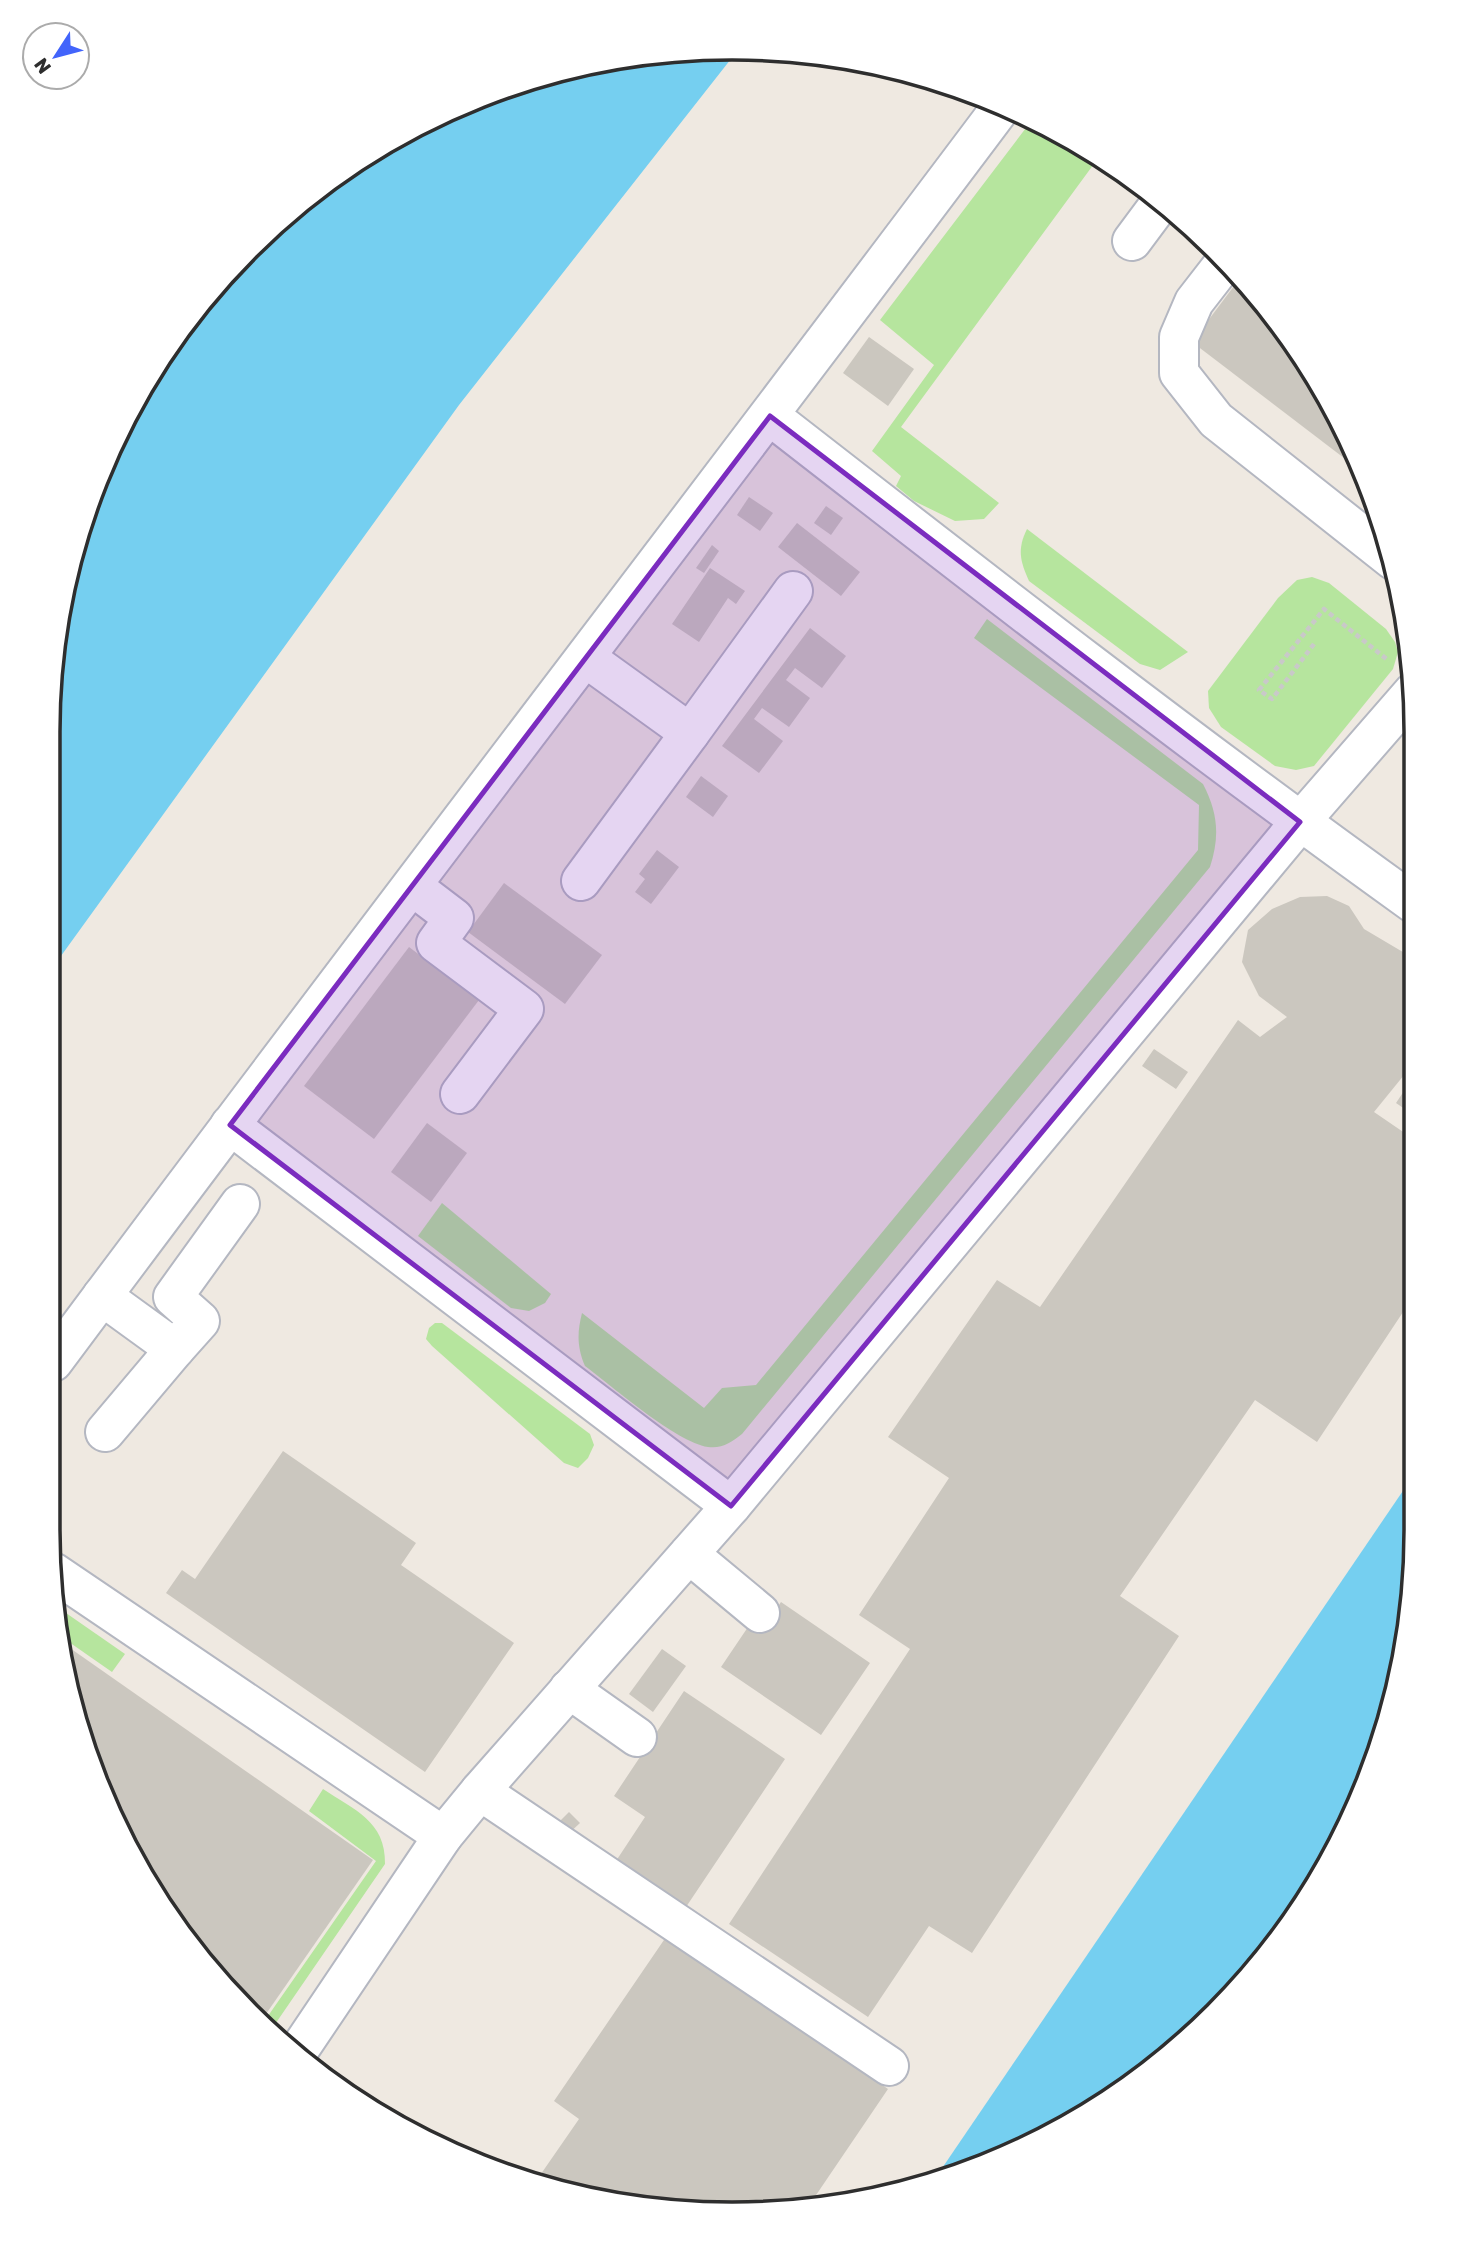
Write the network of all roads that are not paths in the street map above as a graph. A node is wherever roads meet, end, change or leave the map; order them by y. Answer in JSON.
{"nodes":[{"id":1,"x":996,"y":114,"type":"edge"},
{"id":2,"x":1155,"y":210,"type":"edge"},
{"id":3,"x":1132,"y":241,"type":"dead end"},
{"id":4,"x":1219,"y":269,"type":"edge"},
{"id":5,"x":770,"y":416,"type":"junction"},
{"id":6,"x":1378,"y":548,"type":"edge"},
{"id":7,"x":793,"y":591,"type":"dead end"},
{"id":8,"x":586,"y":658,"type":"junction"},
{"id":9,"x":1403,"y":704,"type":"edge"},
{"id":10,"x":690,"y":733,"type":"junction"},
{"id":11,"x":1300,"y":822,"type":"junction"},
{"id":12,"x":581,"y":881,"type":"dead end"},
{"id":13,"x":412,"y":886,"type":"junction"},
{"id":14,"x":1404,"y":897,"type":"edge"},
{"id":15,"x":460,"y":1094,"type":"dead end"},
{"id":16,"x":230,"y":1125,"type":"junction"},
{"id":17,"x":240,"y":1204,"type":"dead end"},
{"id":18,"x":102,"y":1296,"type":"junction"},
{"id":19,"x":175,"y":1349,"type":"junction"},
{"id":20,"x":60,"y":1353,"type":"edge"},
{"id":21,"x":105,"y":1432,"type":"dead end"},
{"id":22,"x":731,"y":1506,"type":"junction"},
{"id":23,"x":689,"y":1554,"type":"junction"},
{"id":24,"x":61,"y":1578,"type":"edge"},
{"id":25,"x":760,"y":1613,"type":"dead end"},
{"id":26,"x":569,"y":1689,"type":"junction"},
{"id":27,"x":637,"y":1737,"type":"dead end"},
{"id":28,"x":480,"y":1791,"type":"junction"},
{"id":29,"x":443,"y":1836,"type":"junction"},
{"id":30,"x":301,"y":2047,"type":"edge"},
{"id":31,"x":889,"y":2066,"type":"dead end"}],
"edges":[{"from":1,"to":5,"type":"street"},
{"from":2,"to":3,"type":"street"},
{"from":4,"to":6,"type":"street"},
{"from":5,"to":8,"type":"street"},
{"from":5,"to":11,"type":"street"},
{"from":7,"to":10,"type":"street"},
{"from":8,"to":10,"type":"street"},
{"from":8,"to":13,"type":"street"},
{"from":9,"to":11,"type":"street"},
{"from":10,"to":12,"type":"street"},
{"from":11,"to":14,"type":"street"},
{"from":11,"to":22,"type":"street"},
{"from":13,"to":15,"type":"street"},
{"from":13,"to":16,"type":"street"},
{"from":16,"to":18,"type":"street"},
{"from":16,"to":22,"type":"street"},
{"from":17,"to":19,"type":"street"},
{"from":18,"to":19,"type":"street"},
{"from":18,"to":20,"type":"street"},
{"from":19,"to":21,"type":"street"},
{"from":22,"to":23,"type":"street"},
{"from":23,"to":25,"type":"street"},
{"from":23,"to":26,"type":"street"},
{"from":24,"to":29,"type":"street"},
{"from":26,"to":27,"type":"street"},
{"from":26,"to":28,"type":"street"},
{"from":28,"to":29,"type":"street"},
{"from":28,"to":31,"type":"street"},
{"from":29,"to":30,"type":"street"}]}
